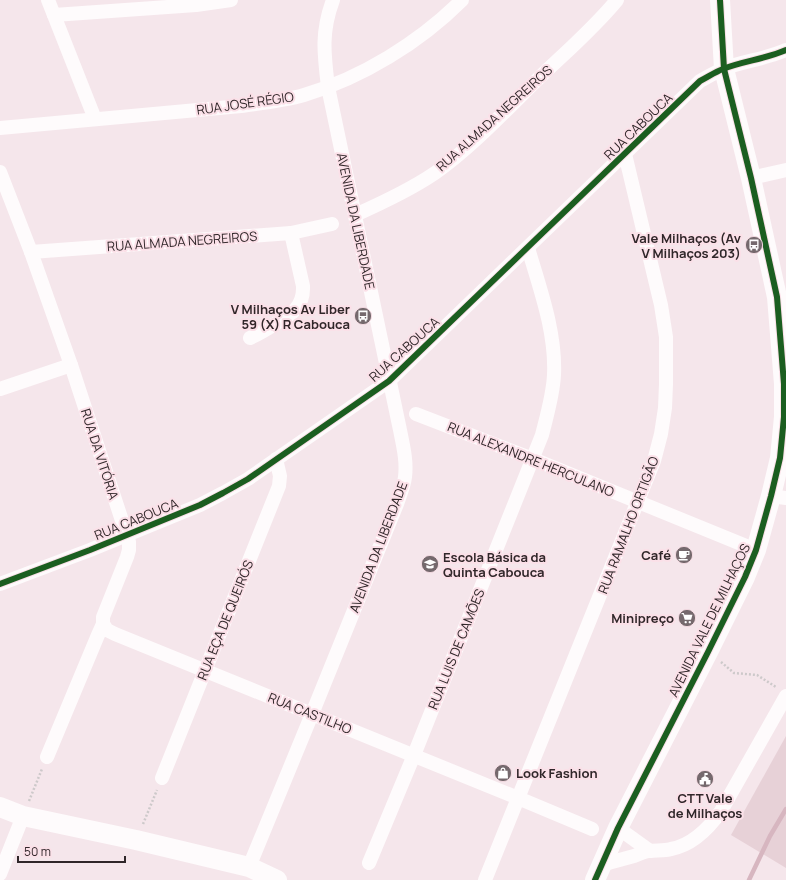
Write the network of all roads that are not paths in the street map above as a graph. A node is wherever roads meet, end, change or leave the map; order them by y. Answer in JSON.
{"nodes":[{"id":1,"x":48,"y":0,"type":"edge"},
{"id":2,"x":231,"y":0,"type":"edge"},
{"id":3,"x":333,"y":0,"type":"edge"},
{"id":4,"x":462,"y":0,"type":"edge"},
{"id":5,"x":617,"y":0,"type":"edge"},
{"id":6,"x":720,"y":0,"type":"edge"},
{"id":7,"x":54,"y":14,"type":"junction"},
{"id":8,"x":786,"y":50,"type":"edge"},
{"id":9,"x":724,"y":69,"type":"junction"},
{"id":10,"x":328,"y":87,"type":"junction"},
{"id":11,"x":95,"y":119,"type":"junction"},
{"id":12,"x":0,"y":128,"type":"edge"},
{"id":13,"x":625,"y":154,"type":"junction"},
{"id":14,"x":786,"y":170,"type":"edge"},
{"id":15,"x":0,"y":172,"type":"edge"},
{"id":16,"x":751,"y":178,"type":"junction"},
{"id":17,"x":355,"y":215,"type":"junction"},
{"id":18,"x":332,"y":224,"type":"dead end"},
{"id":19,"x":291,"y":233,"type":"junction"},
{"id":20,"x":528,"y":248,"type":"junction"},
{"id":21,"x":31,"y":252,"type":"junction"},
{"id":22,"x":782,"y":297,"type":"edge"},
{"id":23,"x":250,"y":338,"type":"dead end"},
{"id":24,"x":71,"y":365,"type":"junction"},
{"id":25,"x":389,"y":381,"type":"junction"},
{"id":26,"x":0,"y":389,"type":"edge"},
{"id":27,"x":416,"y":414,"type":"dead end"},
{"id":28,"x":276,"y":459,"type":"junction"},
{"id":29,"x":533,"y":459,"type":"junction"},
{"id":30,"x":779,"y":497,"type":"edge"},
{"id":31,"x":638,"y":502,"type":"junction"},
{"id":32,"x":127,"y":534,"type":"junction"},
{"id":33,"x":756,"y":550,"type":"junction"},
{"id":34,"x":0,"y":584,"type":"edge"},
{"id":35,"x":103,"y":624,"type":"junction"},
{"id":36,"x":205,"y":670,"type":"junction"},
{"id":37,"x":783,"y":692,"type":"edge"},
{"id":38,"x":312,"y":714,"type":"junction"},
{"id":39,"x":414,"y":755,"type":"junction"},
{"id":40,"x":47,"y":757,"type":"road end"},
{"id":41,"x":162,"y":778,"type":"road end"},
{"id":42,"x":518,"y":798,"type":"junction"},
{"id":43,"x":0,"y":807,"type":"edge"},
{"id":44,"x":22,"y":816,"type":"junction"},
{"id":45,"x":618,"y":828,"type":"junction"},
{"id":46,"x":592,"y":829,"type":"dead end"},
{"id":47,"x":650,"y":851,"type":"junction"},
{"id":48,"x":369,"y":863,"type":"dead end"},
{"id":49,"x":249,"y":867,"type":"junction"},
{"id":50,"x":598,"y":872,"type":"edge"},
{"id":51,"x":0,"y":874,"type":"edge"},
{"id":52,"x":277,"y":880,"type":"edge"},
{"id":53,"x":485,"y":880,"type":"edge"}],
"edges":[{"from":1,"to":7,"type":"street"},
{"from":2,"to":7,"type":"street"},
{"from":3,"to":10,"type":"street","name":"AVENIDA DA LIBERDADE"},
{"from":4,"to":10,"type":"street","name":"RUA JOSÉ RÉGIO"},
{"from":5,"to":17,"type":"street","name":"RUA ALMADA NEGREIROS"},
{"from":6,"to":9,"type":"street","name":"AVENIDA VALE DE MILHAÇOS"},
{"from":7,"to":11,"type":"street"},
{"from":8,"to":9,"type":"street","name":"RUA CABOUCA"},
{"from":9,"to":13,"type":"street","name":"RUA CABOUCA"},
{"from":9,"to":16,"type":"street","name":"AVENIDA VALE DE MILHAÇOS"},
{"from":10,"to":11,"type":"street","name":"RUA JOSÉ RÉGIO"},
{"from":10,"to":17,"type":"street","name":"AVENIDA DA LIBERDADE"},
{"from":11,"to":12,"type":"street","name":"RUA JOSÉ RÉGIO"},
{"from":13,"to":20,"type":"street","name":"RUA CABOUCA"},
{"from":13,"to":31,"type":"street","name":"RUA RAMALHO ORTIGÃO"},
{"from":14,"to":16,"type":"street"},
{"from":15,"to":21,"type":"street","name":"RUA DA VITÓRIA"},
{"from":16,"to":22,"type":"street","name":"AVENIDA VALE DE MILHAÇOS"},
{"from":17,"to":25,"type":"street","name":"AVENIDA DA LIBERDADE"},
{"from":18,"to":19,"type":"street","name":"RUA ALMADA NEGREIROS"},
{"from":19,"to":21,"type":"street","name":"RUA ALMADA NEGREIROS"},
{"from":19,"to":23,"type":"street"},
{"from":20,"to":25,"type":"street","name":"RUA CABOUCA"},
{"from":20,"to":29,"type":"street","name":"RUA LUIS DE CAMÕES"},
{"from":21,"to":24,"type":"street","name":"RUA DA VITÓRIA"},
{"from":22,"to":30,"type":"street","name":"AVENIDA VALE DE MILHAÇOS"},
{"from":24,"to":26,"type":"street"},
{"from":24,"to":32,"type":"street","name":"RUA DA VITÓRIA"},
{"from":25,"to":28,"type":"street","name":"RUA CABOUCA"},
{"from":25,"to":38,"type":"street","name":"AVENIDA DA LIBERDADE"},
{"from":27,"to":29,"type":"street","name":"RUA ALEXANDRE HERCULANO"},
{"from":28,"to":32,"type":"street","name":"RUA CABOUCA"},
{"from":28,"to":36,"type":"street","name":"RUA EÇA DE QUEIRÓS"},
{"from":29,"to":31,"type":"street","name":"RUA ALEXANDRE HERCULANO"},
{"from":29,"to":39,"type":"street","name":"RUA LUIS DE CAMÕES"},
{"from":30,"to":33,"type":"street","name":"AVENIDA VALE DE MILHAÇOS"},
{"from":31,"to":33,"type":"street","name":"RUA ALEXANDRE HERCULANO"},
{"from":31,"to":42,"type":"street","name":"RUA RAMALHO ORTIGÃO"},
{"from":32,"to":34,"type":"street","name":"RUA CABOUCA"},
{"from":32,"to":35,"type":"street","name":"RUA DA VITÓRIA"},
{"from":33,"to":45,"type":"street","name":"AVENIDA VALE DE MILHAÇOS"},
{"from":35,"to":36,"type":"street","name":"RUA CASTILHO"},
{"from":35,"to":40,"type":"street","name":"RUA DA VITÓRIA"},
{"from":36,"to":38,"type":"street","name":"RUA CASTILHO"},
{"from":36,"to":41,"type":"street","name":"RUA EÇA DE QUEIRÓS"},
{"from":37,"to":47,"type":"street"},
{"from":38,"to":39,"type":"street","name":"RUA CASTILHO"},
{"from":38,"to":49,"type":"street","name":"AVENIDA DA LIBERDADE"},
{"from":39,"to":42,"type":"street","name":"RUA CASTILHO"},
{"from":39,"to":48,"type":"street","name":"RUA LUIS DE CAMÕES"},
{"from":42,"to":46,"type":"street","name":"RUA CASTILHO"},
{"from":42,"to":53,"type":"street","name":"RUA RAMALHO ORTIGÃO"},
{"from":43,"to":44,"type":"street"},
{"from":44,"to":49,"type":"street"},
{"from":44,"to":51,"type":"street"},
{"from":45,"to":47,"type":"street"},
{"from":45,"to":50,"type":"street","name":"AVENIDA VALE DE MILHAÇOS"},
{"from":47,"to":50,"type":"street"},
{"from":49,"to":52,"type":"street"}]}
